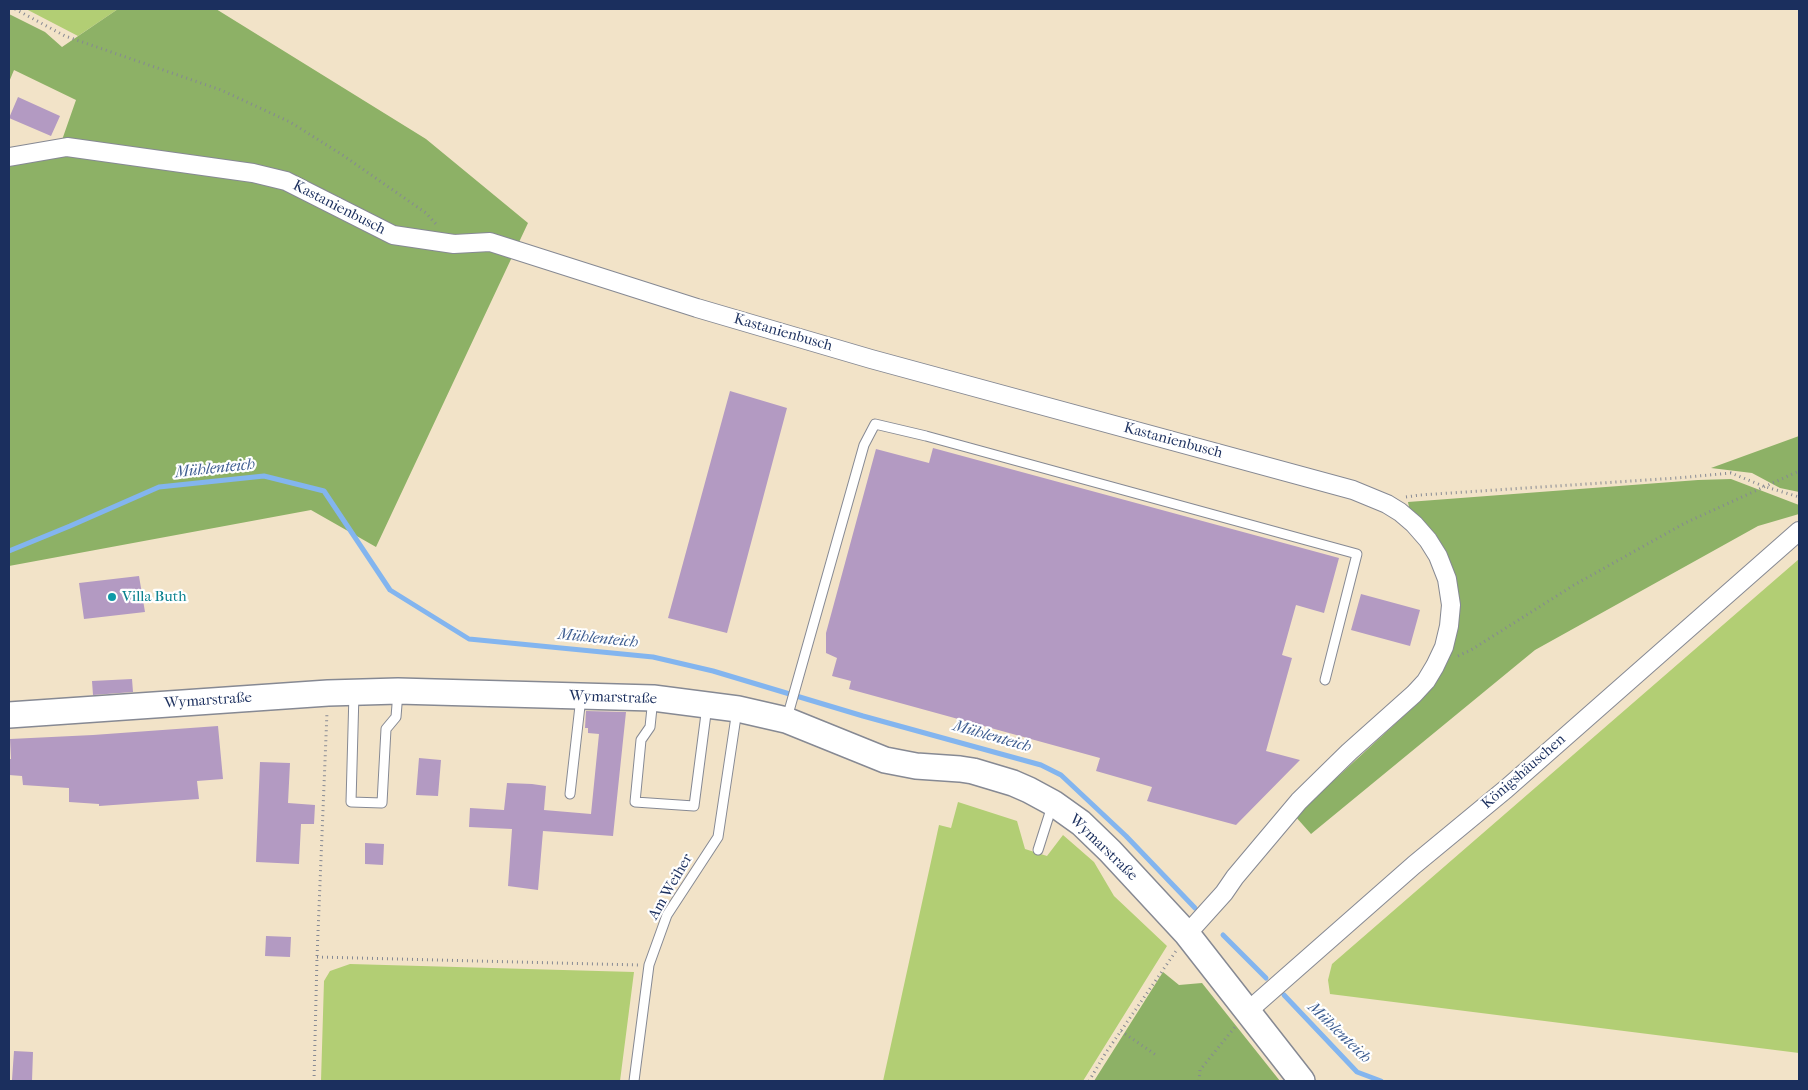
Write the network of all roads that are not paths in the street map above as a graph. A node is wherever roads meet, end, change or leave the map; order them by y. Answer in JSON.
{"nodes":[{"id":1,"x":9,"y":157,"type":"edge"},
{"id":2,"x":1799,"y":531,"type":"edge"},
{"id":3,"x":1325,"y":680,"type":"dead end"},
{"id":4,"x":398,"y":691,"type":"junction"},
{"id":5,"x":354,"y":693,"type":"junction"},
{"id":6,"x":581,"y":697,"type":"junction"},
{"id":7,"x":654,"y":698,"type":"junction"},
{"id":8,"x":707,"y":704,"type":"junction"},
{"id":9,"x":738,"y":709,"type":"junction"},
{"id":10,"x":788,"y":714,"type":"junction"},
{"id":11,"x":9,"y":715,"type":"edge"},
{"id":12,"x":570,"y":794,"type":"dead end"},
{"id":13,"x":1053,"y":803,"type":"junction"},
{"id":14,"x":1038,"y":850,"type":"dead end"},
{"id":15,"x":1187,"y":934,"type":"junction"},
{"id":16,"x":1248,"y":1011,"type":"junction"},
{"id":17,"x":634,"y":1081,"type":"edge"},
{"id":18,"x":1302,"y":1081,"type":"edge"}],
"edges":[{"from":1,"to":15,"type":"street","name":"Kastanienbusch"},
{"from":2,"to":16,"type":"street","name":"Königshäuschen"},
{"from":3,"to":10,"type":"lane"},
{"from":4,"to":5,"type":"main road","name":"Wymarstraße"},
{"from":4,"to":5,"type":"lane"},
{"from":4,"to":6,"type":"main road","name":"Wymarstraße"},
{"from":5,"to":11,"type":"main road","name":"Wymarstraße"},
{"from":6,"to":7,"type":"main road","name":"Wymarstraße"},
{"from":6,"to":12,"type":"lane"},
{"from":7,"to":8,"type":"main road","name":"Wymarstraße"},
{"from":7,"to":8,"type":"lane"},
{"from":8,"to":9,"type":"main road","name":"Wymarstraße"},
{"from":9,"to":10,"type":"main road","name":"Wymarstraße"},
{"from":9,"to":17,"type":"lane","name":"Am Weiher"},
{"from":10,"to":13,"type":"main road","name":"Wymarstraße"},
{"from":13,"to":14,"type":"lane"},
{"from":13,"to":15,"type":"main road","name":"Wymarstraße"},
{"from":15,"to":16,"type":"main road","name":"Wymarstraße"},
{"from":16,"to":18,"type":"main road","name":"Wymarstraße"}]}
